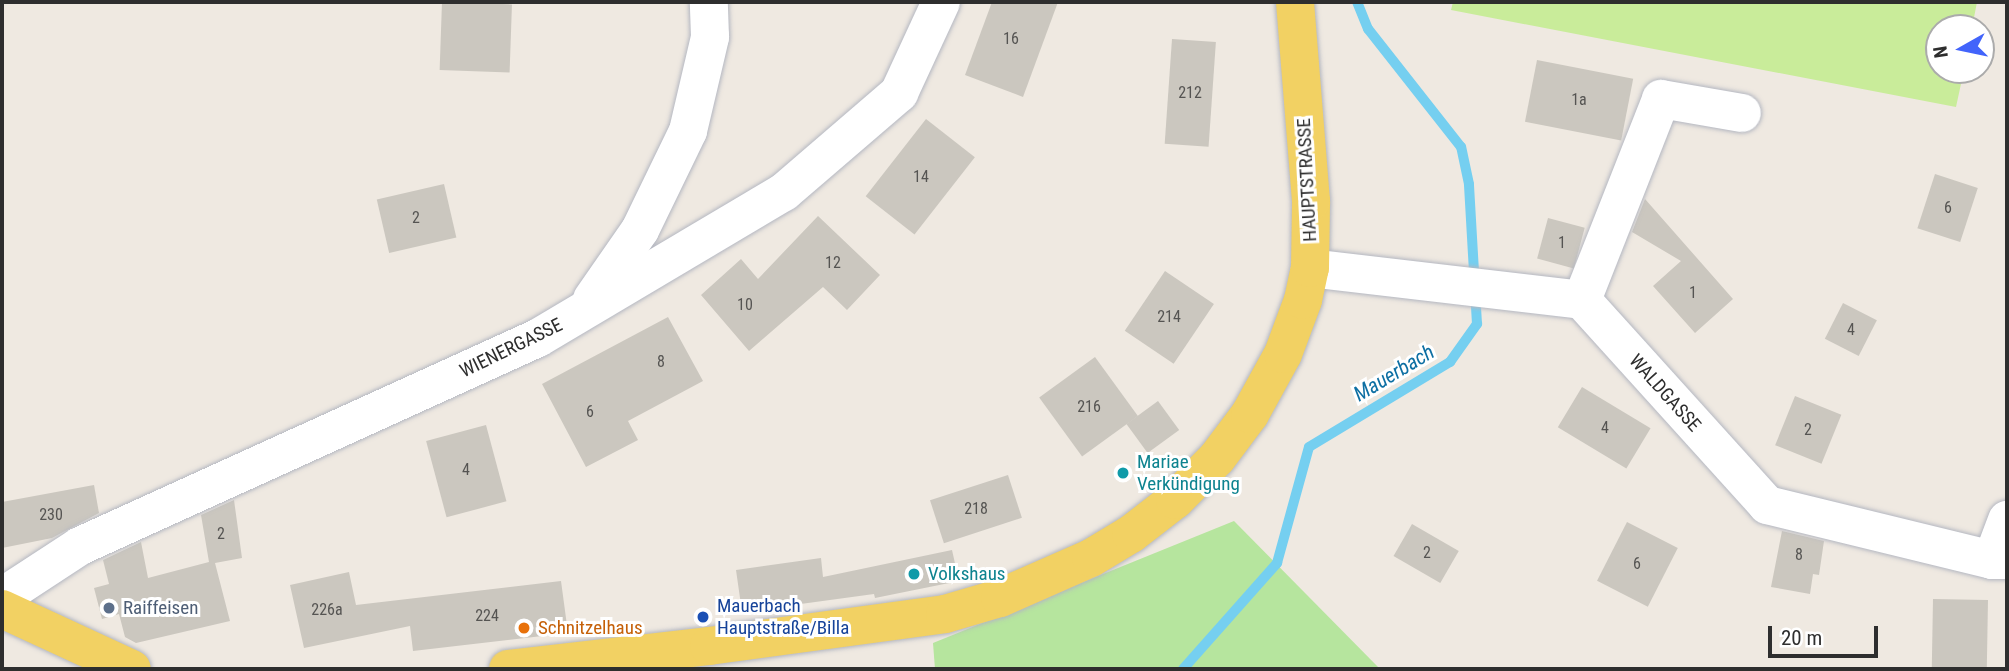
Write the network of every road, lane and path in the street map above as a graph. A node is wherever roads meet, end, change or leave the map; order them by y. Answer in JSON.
{"nodes":[{"id":1,"x":709,"y":2,"type":"edge"},
{"id":2,"x":941,"y":2,"type":"edge"},
{"id":3,"x":1295,"y":2,"type":"edge"},
{"id":4,"x":1742,"y":113,"type":"dead end"},
{"id":5,"x":1310,"y":268,"type":"junction"},
{"id":6,"x":1582,"y":300,"type":"junction"},
{"id":7,"x":585,"y":309,"type":"junction"},
{"id":8,"x":2007,"y":520,"type":"edge"},
{"id":9,"x":2000,"y":560,"type":"edge"},
{"id":10,"x":2,"y":597,"type":"edge"},
{"id":11,"x":2,"y":610,"type":"edge"},
{"id":12,"x":692,"y":659,"type":"edge"},
{"id":13,"x":132,"y":669,"type":"edge"},
{"id":14,"x":508,"y":669,"type":"edge"}],
"edges":[{"from":1,"to":7,"type":"street"},
{"from":2,"to":7,"type":"street","name":"WIENERGASSE"},
{"from":3,"to":5,"type":"main road","name":"HAUPTSTRASSE"},
{"from":4,"to":6,"type":"street"},
{"from":5,"to":6,"type":"street"},
{"from":5,"to":12,"type":"main road","name":"HAUPTSTRASSE"},
{"from":6,"to":9,"type":"street","name":"WALDGASSE"},
{"from":7,"to":10,"type":"street","name":"WIENERGASSE"},
{"from":8,"to":9,"type":"street"},
{"from":11,"to":13,"type":"main road"},
{"from":12,"to":14,"type":"main road","name":"HAUPTSTRASSE"}]}
